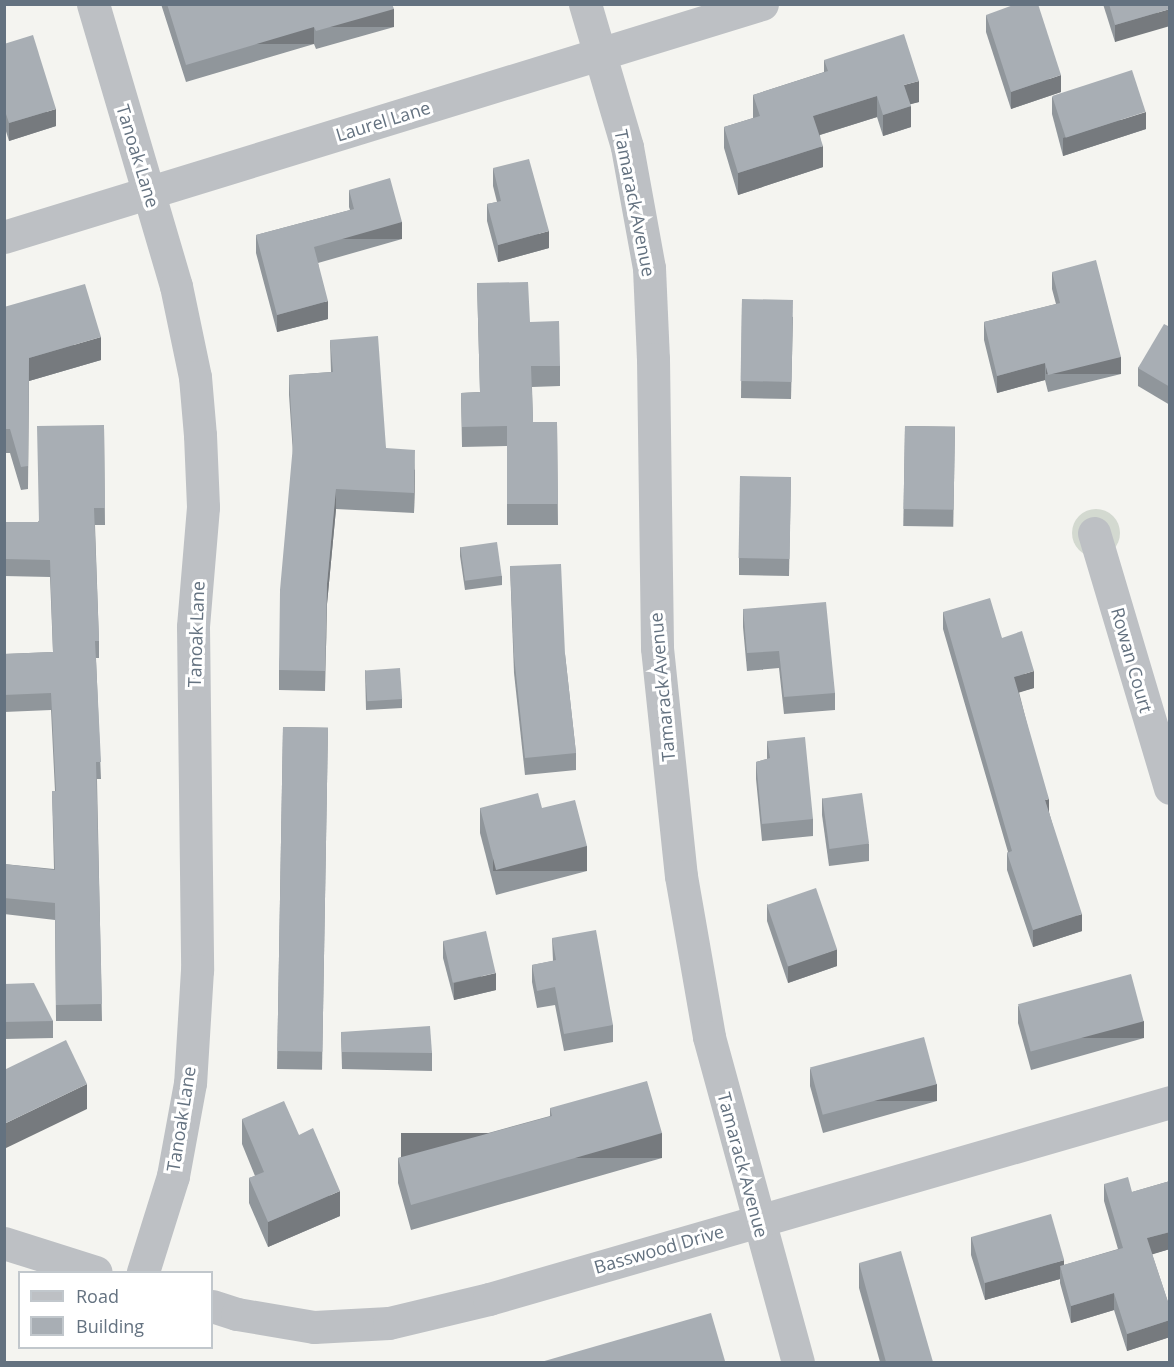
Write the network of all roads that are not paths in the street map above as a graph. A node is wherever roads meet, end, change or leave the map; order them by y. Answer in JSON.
{"nodes":[{"id":1,"x":93,"y":4,"type":"edge"},
{"id":2,"x":585,"y":4,"type":"edge"},
{"id":3,"x":762,"y":4,"type":"edge"},
{"id":4,"x":600,"y":54,"type":"junction"},
{"id":5,"x":148,"y":194,"type":"junction"},
{"id":6,"x":4,"y":237,"type":"edge"},
{"id":7,"x":1095,"y":532,"type":"dead end"},
{"id":8,"x":1170,"y":788,"type":"edge"},
{"id":9,"x":1170,"y":1102,"type":"edge"},
{"id":10,"x":758,"y":1221,"type":"junction"},
{"id":11,"x":4,"y":1243,"type":"edge"},
{"id":12,"x":93,"y":1271,"type":"edge"},
{"id":13,"x":143,"y":1271,"type":"edge"},
{"id":14,"x":213,"y":1306,"type":"edge"},
{"id":15,"x":798,"y":1362,"type":"edge"}],
"edges":[{"from":1,"to":5,"type":"street","name":"Tanoak Lane"},
{"from":2,"to":4,"type":"street","name":"Tamarack Avenue"},
{"from":3,"to":4,"type":"street","name":"Laurel Lane"},
{"from":4,"to":5,"type":"street","name":"Laurel Lane"},
{"from":4,"to":10,"type":"street","name":"Tamarack Avenue"},
{"from":5,"to":6,"type":"street","name":"Laurel Lane"},
{"from":5,"to":13,"type":"street","name":"Tanoak Lane"},
{"from":7,"to":8,"type":"street","name":"Rowan Court"},
{"from":9,"to":10,"type":"street","name":"Basswood Drive"},
{"from":10,"to":14,"type":"street","name":"Basswood Drive"},
{"from":10,"to":15,"type":"street","name":"Tamarack Avenue"},
{"from":11,"to":12,"type":"street"}]}
